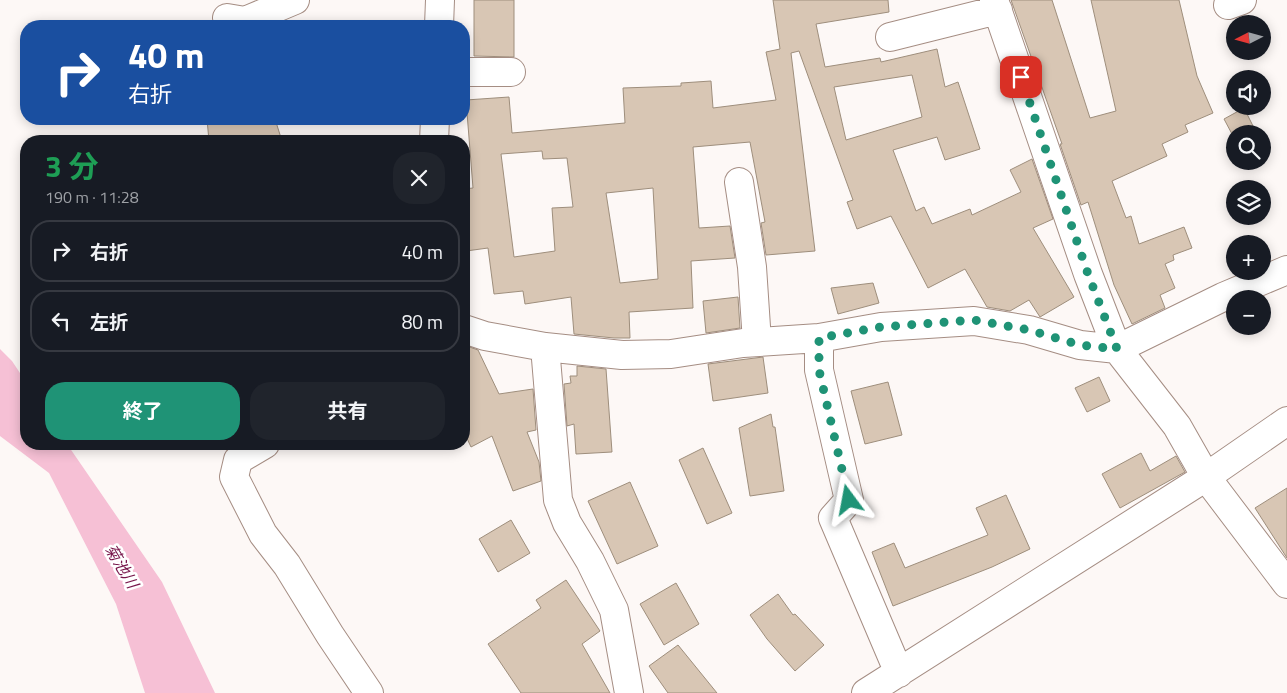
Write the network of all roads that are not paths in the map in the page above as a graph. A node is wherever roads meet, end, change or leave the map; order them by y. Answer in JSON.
{"nodes":[{"id":1,"x":295,"y":0,"type":"edge"},
{"id":2,"x":440,"y":0,"type":"edge"},
{"id":3,"x":996,"y":5,"type":"edge"},
{"id":4,"x":227,"y":18,"type":"dead end"},
{"id":5,"x":239,"y":20,"type":"edge"},
{"id":6,"x":247,"y":20,"type":"edge"},
{"id":7,"x":439,"y":20,"type":"edge"},
{"id":8,"x":890,"y":37,"type":"dead end"},
{"id":9,"x":470,"y":72,"type":"edge"},
{"id":10,"x":511,"y":72,"type":"dead end"},
{"id":11,"x":739,"y":182,"type":"dead end"},
{"id":12,"x":1287,"y":270,"type":"edge"},
{"id":13,"x":470,"y":331,"type":"edge"},
{"id":14,"x":819,"y":338,"type":"junction"},
{"id":15,"x":757,"y":342,"type":"junction"},
{"id":16,"x":545,"y":348,"type":"junction"},
{"id":17,"x":1117,"y":349,"type":"junction"},
{"id":18,"x":1287,"y":421,"type":"edge"},
{"id":19,"x":255,"y":450,"type":"edge"},
{"id":20,"x":1206,"y":477,"type":"junction"},
{"id":21,"x":1287,"y":584,"type":"edge"},
{"id":22,"x":899,"y":673,"type":"junction"},
{"id":23,"x":369,"y":693,"type":"edge"},
{"id":24,"x":629,"y":693,"type":"edge"},
{"id":25,"x":866,"y":693,"type":"edge"}],
"edges":[{"from":1,"to":6,"type":"street"},
{"from":2,"to":7,"type":"street"},
{"from":3,"to":8,"type":"street"},
{"from":3,"to":17,"type":"street"},
{"from":4,"to":5,"type":"street"},
{"from":9,"to":10,"type":"street"},
{"from":11,"to":15,"type":"street"},
{"from":12,"to":17,"type":"street"},
{"from":13,"to":16,"type":"street"},
{"from":14,"to":15,"type":"street"},
{"from":14,"to":17,"type":"street"},
{"from":14,"to":22,"type":"street"},
{"from":15,"to":16,"type":"street"},
{"from":16,"to":24,"type":"street"},
{"from":17,"to":20,"type":"street"},
{"from":18,"to":20,"type":"street"},
{"from":19,"to":23,"type":"street"},
{"from":20,"to":21,"type":"street"},
{"from":20,"to":22,"type":"street"},
{"from":22,"to":25,"type":"street"}]}
